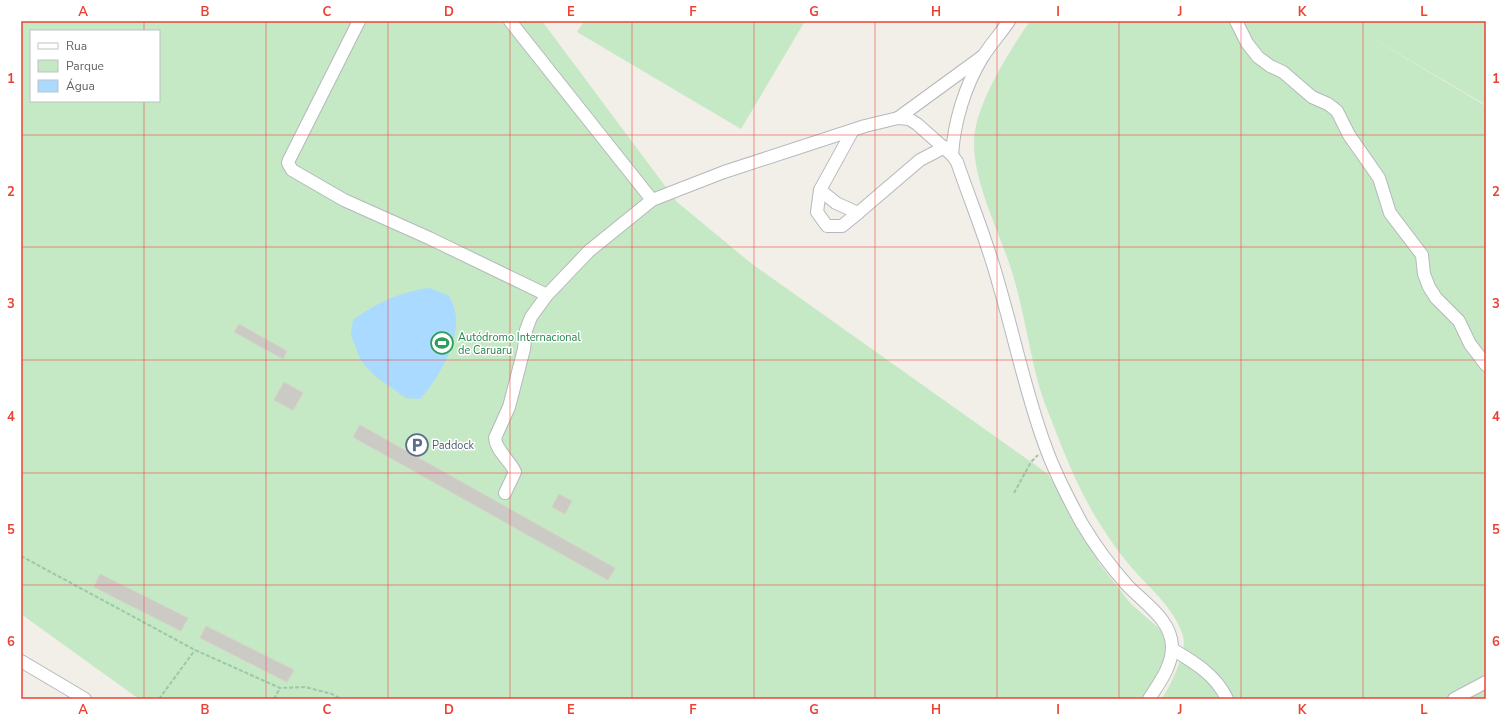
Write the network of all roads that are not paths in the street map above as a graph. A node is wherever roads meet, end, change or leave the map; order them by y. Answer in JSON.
{"nodes":[{"id":1,"x":359,"y":21,"type":"edge"},
{"id":2,"x":510,"y":21,"type":"edge"},
{"id":3,"x":1009,"y":21,"type":"edge"},
{"id":4,"x":1236,"y":21,"type":"edge"},
{"id":5,"x":985,"y":54,"type":"junction"},
{"id":6,"x":898,"y":118,"type":"junction"},
{"id":7,"x":853,"y":130,"type":"junction"},
{"id":8,"x":949,"y":151,"type":"junction"},
{"id":9,"x":820,"y":190,"type":"junction"},
{"id":10,"x":652,"y":200,"type":"junction"},
{"id":11,"x":858,"y":212,"type":"junction"},
{"id":12,"x":545,"y":299,"type":"junction"},
{"id":13,"x":1486,"y":364,"type":"edge"},
{"id":14,"x":505,"y":493,"type":"dead end"},
{"id":15,"x":1172,"y":649,"type":"junction"},
{"id":16,"x":21,"y":661,"type":"edge"},
{"id":17,"x":1485,"y":683,"type":"edge"},
{"id":18,"x":85,"y":699,"type":"edge"},
{"id":19,"x":1149,"y":699,"type":"edge"},
{"id":20,"x":1227,"y":699,"type":"edge"},
{"id":21,"x":1454,"y":699,"type":"edge"}],
"edges":[{"from":1,"to":12,"type":"street"},
{"from":2,"to":10,"type":"street"},
{"from":3,"to":5,"type":"street"},
{"from":4,"to":13,"type":"street"},
{"from":5,"to":6,"type":"street"},
{"from":5,"to":8,"type":"street"},
{"from":6,"to":7,"type":"street"},
{"from":6,"to":8,"type":"street"},
{"from":7,"to":9,"type":"street"},
{"from":7,"to":10,"type":"street"},
{"from":8,"to":11,"type":"street"},
{"from":8,"to":15,"type":"street"},
{"from":9,"to":11,"type":"street"},
{"from":9,"to":11,"type":"street"},
{"from":10,"to":12,"type":"street"},
{"from":12,"to":14,"type":"street"},
{"from":15,"to":19,"type":"street"},
{"from":15,"to":20,"type":"street"},
{"from":16,"to":18,"type":"street"},
{"from":17,"to":21,"type":"street"}]}
